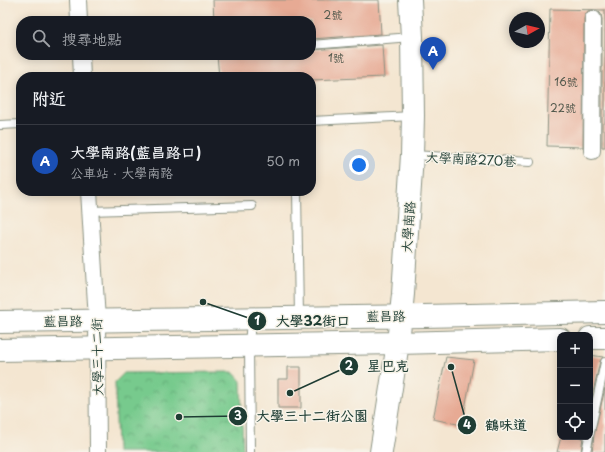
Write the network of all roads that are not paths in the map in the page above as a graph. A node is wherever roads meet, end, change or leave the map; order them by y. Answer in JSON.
{"nodes":[{"id":1,"x":78,"y":0,"type":"edge"},
{"id":2,"x":410,"y":0,"type":"edge"},
{"id":3,"x":79,"y":16,"type":"edge"},
{"id":4,"x":593,"y":19,"type":"dead end"},
{"id":5,"x":412,"y":37,"type":"junction"},
{"id":6,"x":316,"y":45,"type":"edge"},
{"id":7,"x":80,"y":60,"type":"edge"},
{"id":8,"x":599,"y":70,"type":"edge"},
{"id":9,"x":82,"y":72,"type":"edge"},
{"id":10,"x":413,"y":116,"type":"junction"},
{"id":11,"x":316,"y":121,"type":"edge"},
{"id":12,"x":16,"y":124,"type":"edge"},
{"id":13,"x":0,"y":125,"type":"edge"},
{"id":14,"x":592,"y":152,"type":"dead end"},
{"id":15,"x":412,"y":155,"type":"junction"},
{"id":16,"x":530,"y":162,"type":"dead end"},
{"id":17,"x":89,"y":196,"type":"edge"},
{"id":18,"x":298,"y":196,"type":"edge"},
{"id":19,"x":252,"y":206,"type":"dead end"},
{"id":20,"x":90,"y":211,"type":"junction"},
{"id":21,"x":605,"y":312,"type":"edge"},
{"id":22,"x":400,"y":316,"type":"junction"},
{"id":23,"x":300,"y":317,"type":"junction"},
{"id":24,"x":251,"y":318,"type":"junction"},
{"id":25,"x":97,"y":320,"type":"junction"},
{"id":26,"x":0,"y":322,"type":"edge"},
{"id":27,"x":593,"y":338,"type":"edge"},
{"id":28,"x":605,"y":338,"type":"edge"},
{"id":29,"x":557,"y":339,"type":"edge"},
{"id":30,"x":398,"y":343,"type":"junction"},
{"id":31,"x":249,"y":346,"type":"junction"},
{"id":32,"x":98,"y":348,"type":"junction"},
{"id":33,"x":0,"y":350,"type":"edge"},
{"id":34,"x":605,"y":362,"type":"edge"},
{"id":35,"x":593,"y":418,"type":"edge"},
{"id":36,"x":588,"y":440,"type":"edge"},
{"id":37,"x":98,"y":452,"type":"edge"},
{"id":38,"x":250,"y":452,"type":"edge"},
{"id":39,"x":381,"y":452,"type":"edge"},
{"id":40,"x":586,"y":452,"type":"edge"}],
"edges":[{"from":1,"to":3,"type":"street"},
{"from":2,"to":5,"type":"street","name":"大學南路"},
{"from":4,"to":8,"type":"street"},
{"from":5,"to":6,"type":"lane"},
{"from":5,"to":10,"type":"street","name":"大學南路"},
{"from":7,"to":9,"type":"street"},
{"from":8,"to":14,"type":"street"},
{"from":10,"to":11,"type":"lane"},
{"from":10,"to":15,"type":"street","name":"大學南路"},
{"from":12,"to":13,"type":"lane"},
{"from":15,"to":16,"type":"lane","name":"大學南路270巷"},
{"from":15,"to":22,"type":"street","name":"大學南路"},
{"from":17,"to":20,"type":"street","name":"大學三十二街"},
{"from":18,"to":23,"type":"lane"},
{"from":19,"to":20,"type":"lane"},
{"from":20,"to":25,"type":"street","name":"大學三十二街"},
{"from":21,"to":22,"type":"street","name":"藍昌路"},
{"from":22,"to":23,"type":"street","name":"藍昌路"},
{"from":22,"to":30,"type":"street","name":"大學南路"},
{"from":23,"to":24,"type":"street","name":"藍昌路"},
{"from":24,"to":25,"type":"street","name":"藍昌路"},
{"from":24,"to":31,"type":"lane"},
{"from":25,"to":26,"type":"street","name":"藍昌路"},
{"from":25,"to":32,"type":"street","name":"大學三十二街"},
{"from":27,"to":28,"type":"street"},
{"from":29,"to":30,"type":"street"},
{"from":30,"to":31,"type":"street"},
{"from":30,"to":39,"type":"street","name":"大學南路"},
{"from":31,"to":32,"type":"street"},
{"from":31,"to":38,"type":"lane"},
{"from":32,"to":33,"type":"street"},
{"from":32,"to":37,"type":"street","name":"大學三十二街"},
{"from":34,"to":35,"type":"lane"},
{"from":36,"to":40,"type":"lane"}]}
